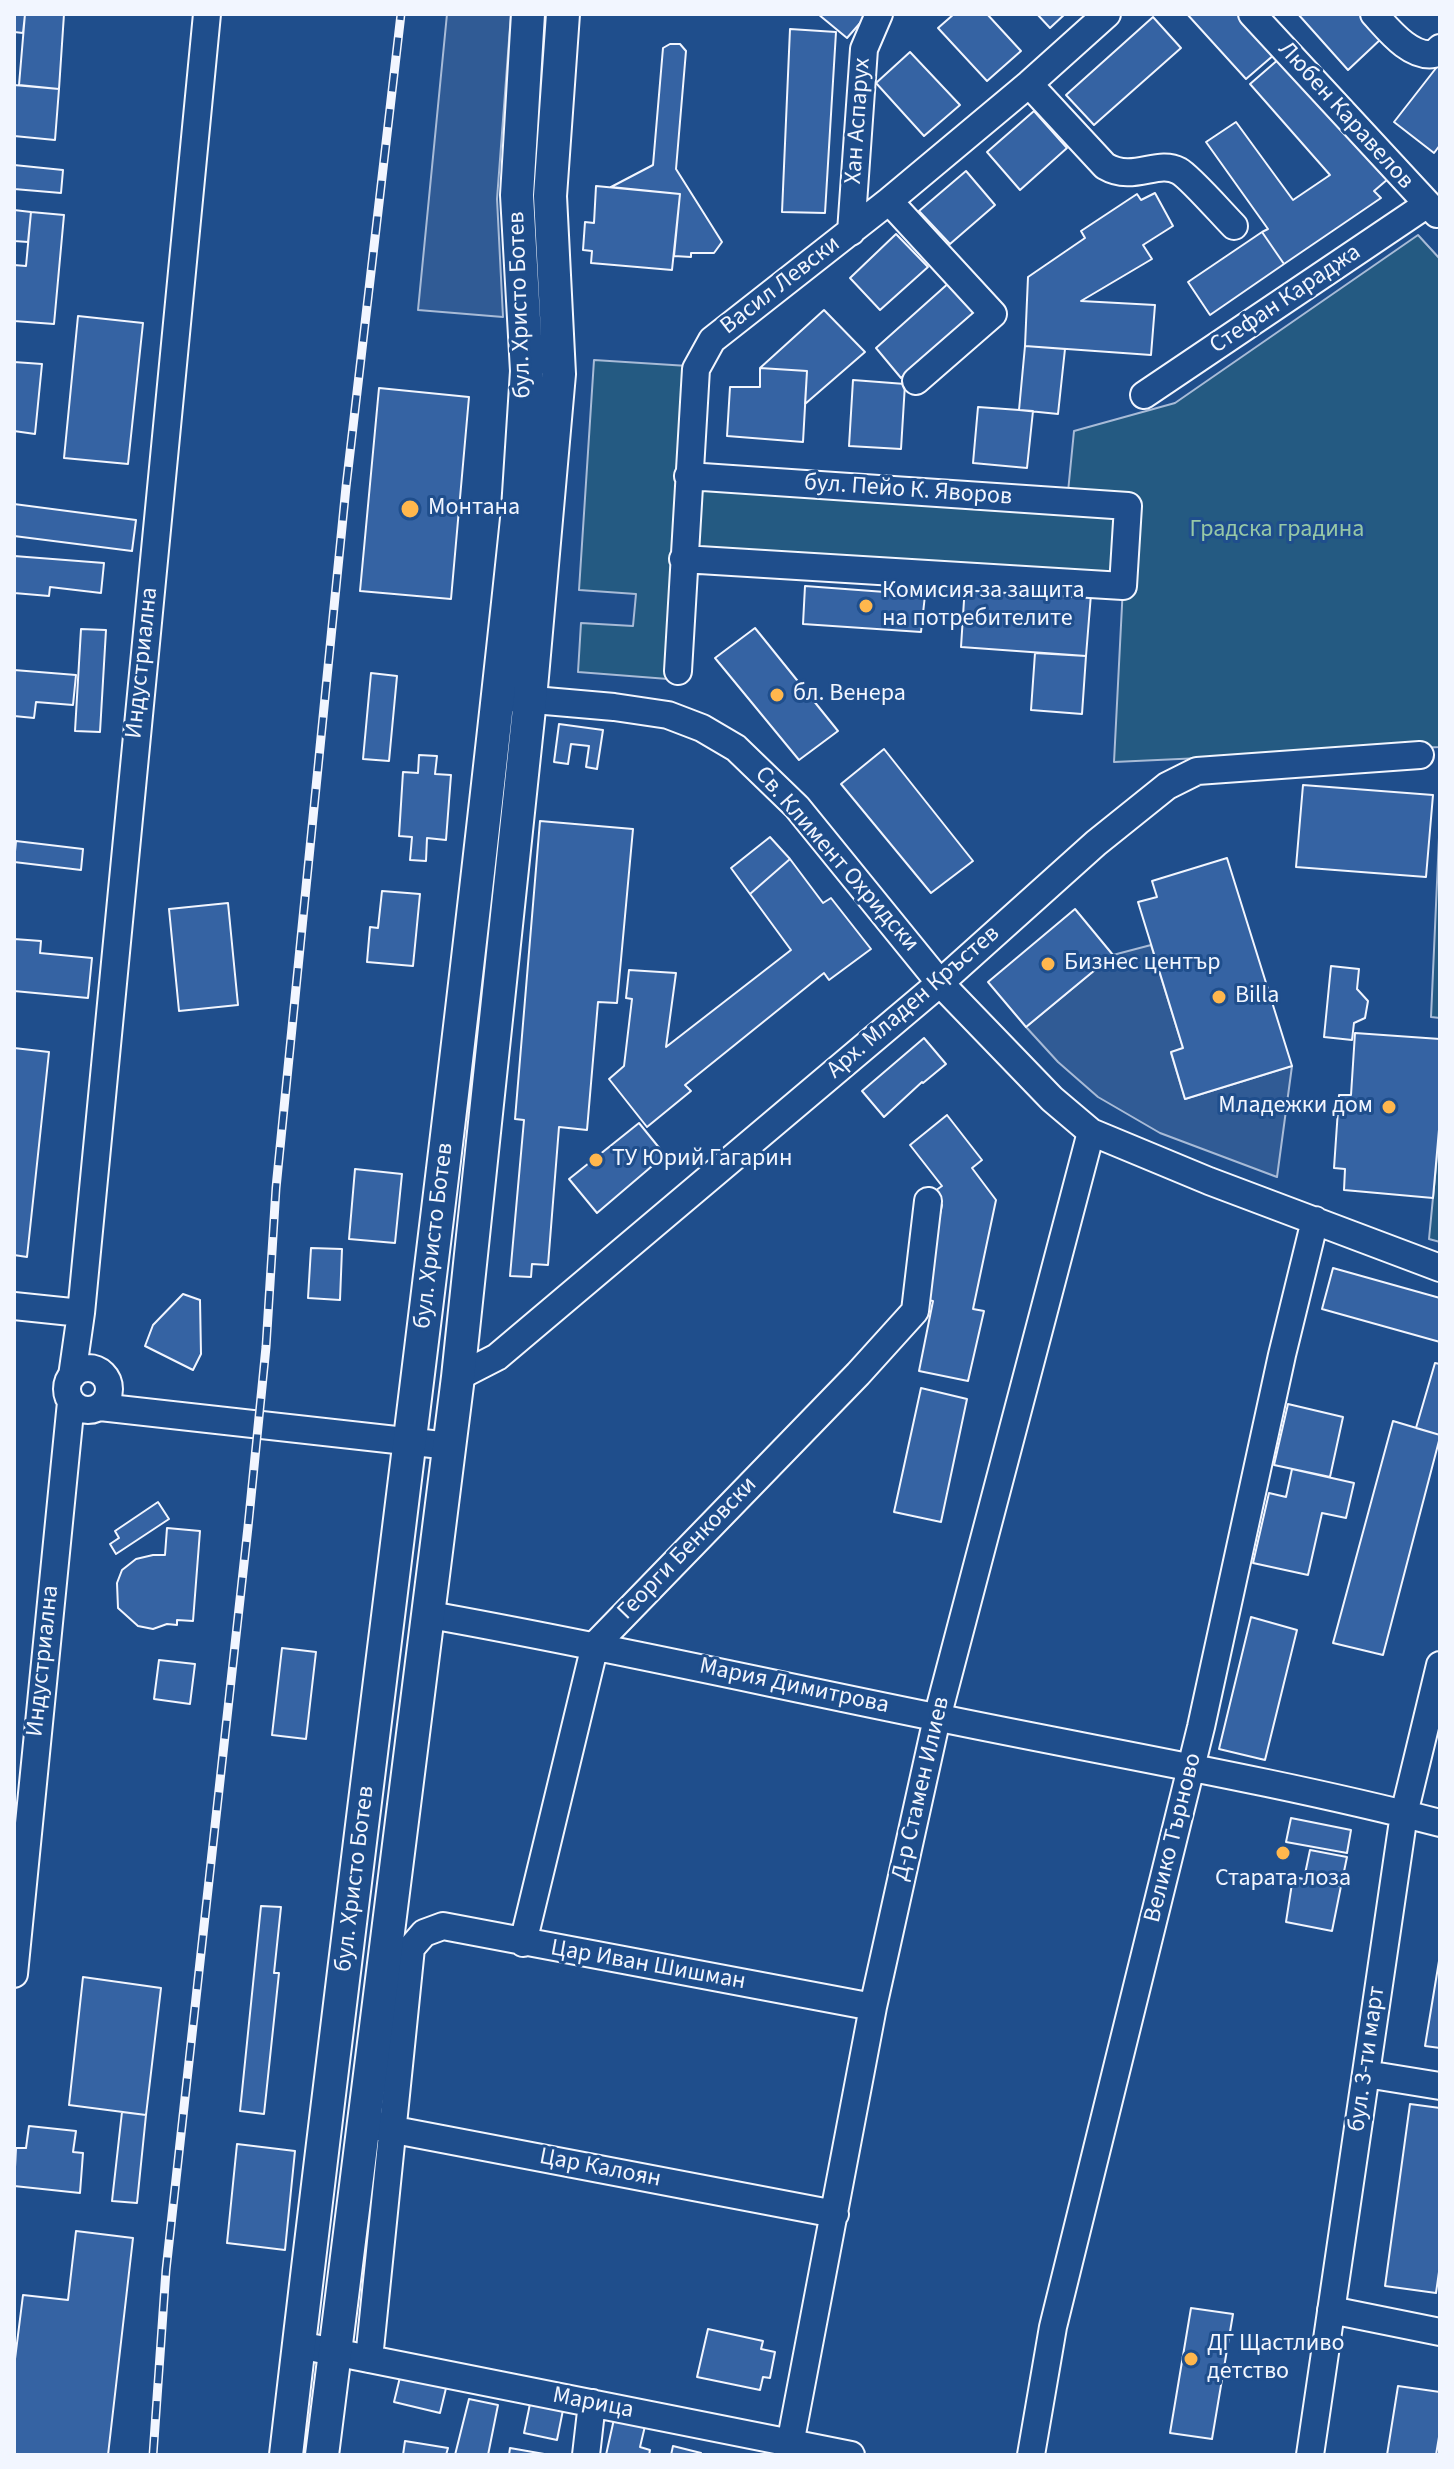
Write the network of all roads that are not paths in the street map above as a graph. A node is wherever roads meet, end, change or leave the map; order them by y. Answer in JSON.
{"nodes":[{"id":1,"x":207,"y":14,"type":"edge"},
{"id":2,"x":528,"y":14,"type":"edge"},
{"id":3,"x":563,"y":14,"type":"edge"},
{"id":4,"x":879,"y":14,"type":"edge"},
{"id":5,"x":1107,"y":14,"type":"edge"},
{"id":6,"x":1252,"y":14,"type":"edge"},
{"id":7,"x":1374,"y":14,"type":"edge"},
{"id":8,"x":1440,"y":48,"type":"edge"},
{"id":9,"x":1029,"y":84,"type":"junction"},
{"id":10,"x":889,"y":201,"type":"junction"},
{"id":11,"x":1433,"y":210,"type":"edge"},
{"id":12,"x":1234,"y":226,"type":"dead end"},
{"id":13,"x":851,"y":232,"type":"junction"},
{"id":14,"x":916,"y":381,"type":"dead end"},
{"id":15,"x":1144,"y":395,"type":"dead end"},
{"id":16,"x":688,"y":476,"type":"junction"},
{"id":17,"x":683,"y":559,"type":"junction"},
{"id":18,"x":678,"y":671,"type":"dead end"},
{"id":19,"x":498,"y":697,"type":"junction"},
{"id":20,"x":530,"y":699,"type":"junction"},
{"id":21,"x":1420,"y":755,"type":"dead end"},
{"id":22,"x":940,"y":983,"type":"junction"},
{"id":23,"x":1091,"y":1132,"type":"junction"},
{"id":24,"x":928,"y":1201,"type":"dead end"},
{"id":25,"x":1315,"y":1220,"type":"junction"},
{"id":26,"x":1440,"y":1268,"type":"edge"},
{"id":27,"x":14,"y":1306,"type":"edge"},
{"id":28,"x":81,"y":1313,"type":"junction"},
{"id":29,"x":458,"y":1377,"type":"junction"},
{"id":30,"x":95,"y":1396,"type":"junction"},
{"id":31,"x":411,"y":1441,"type":"junction"},
{"id":32,"x":450,"y":1446,"type":"junction"},
{"id":33,"x":430,"y":1615,"type":"junction"},
{"id":34,"x":595,"y":1645,"type":"junction"},
{"id":35,"x":1440,"y":1665,"type":"edge"},
{"id":36,"x":937,"y":1718,"type":"junction"},
{"id":37,"x":1191,"y":1767,"type":"junction"},
{"id":38,"x":1404,"y":1814,"type":"junction"},
{"id":39,"x":1440,"y":1823,"type":"edge"},
{"id":40,"x":523,"y":1943,"type":"junction"},
{"id":41,"x":14,"y":1974,"type":"edge"},
{"id":42,"x":873,"y":2007,"type":"junction"},
{"id":43,"x":1366,"y":2074,"type":"junction"},
{"id":44,"x":1440,"y":2086,"type":"edge"},
{"id":45,"x":379,"y":2128,"type":"junction"},
{"id":46,"x":835,"y":2214,"type":"junction"},
{"id":47,"x":1331,"y":2310,"type":"junction"},
{"id":48,"x":1440,"y":2332,"type":"edge"},
{"id":49,"x":299,"y":2345,"type":"junction"},
{"id":50,"x":335,"y":2352,"type":"junction"},
{"id":51,"x":369,"y":2359,"type":"junction"},
{"id":52,"x":592,"y":2403,"type":"junction"},
{"id":53,"x":789,"y":2449,"type":"edge"},
{"id":54,"x":286,"y":2455,"type":"edge"},
{"id":55,"x":322,"y":2455,"type":"edge"},
{"id":56,"x":586,"y":2455,"type":"edge"},
{"id":57,"x":851,"y":2455,"type":"edge"},
{"id":58,"x":1031,"y":2455,"type":"edge"},
{"id":59,"x":1310,"y":2455,"type":"edge"}],
"edges":[{"from":1,"to":28,"type":"street","name":"Индустриална"},
{"from":2,"to":19,"type":"main road","name":"бул. Христо Ботев"},
{"from":3,"to":20,"type":"main road","name":"бул. Христо Ботев"},
{"from":4,"to":13,"type":"street","name":"Хан Аспарух"},
{"from":5,"to":9,"type":"street","name":"Васил Левски"},
{"from":6,"to":11,"type":"street","name":"Любен Каравелов"},
{"from":7,"to":8,"type":"street"},
{"from":9,"to":10,"type":"street","name":"Васил Левски"},
{"from":9,"to":12,"type":"street"},
{"from":10,"to":13,"type":"street","name":"Васил Левски"},
{"from":10,"to":14,"type":"street"},
{"from":11,"to":15,"type":"street","name":"Стефан Караджа"},
{"from":13,"to":16,"type":"street","name":"Васил Левски"},
{"from":16,"to":17,"type":"street","name":"Васил Левски"},
{"from":16,"to":17,"type":"street","name":"бул. Пейо К. Яворов"},
{"from":17,"to":18,"type":"street","name":"Васил Левски"},
{"from":19,"to":20,"type":"street","name":"Св. Климент Охридски"},
{"from":19,"to":31,"type":"main road","name":"бул. Христо Ботев"},
{"from":20,"to":22,"type":"street","name":"Св. Климент Охридски"},
{"from":20,"to":29,"type":"main road","name":"бул. Христо Ботев"},
{"from":21,"to":22,"type":"street","name":"Арх. Младен Кръстев"},
{"from":22,"to":23,"type":"street","name":"Св. Климент Охридски"},
{"from":22,"to":29,"type":"street","name":"Арх. Младен Кръстев"},
{"from":23,"to":25,"type":"street","name":"Св. Климент Охридски"},
{"from":23,"to":36,"type":"street","name":"Д-р Стамен Илиев"},
{"from":24,"to":34,"type":"street","name":"Георги Бенковски"},
{"from":25,"to":26,"type":"street","name":"Св. Климент Охридски"},
{"from":25,"to":37,"type":"street","name":"Велико Търново"},
{"from":27,"to":28,"type":"street"},
{"from":28,"to":30,"type":"street","name":"Индустриална"},
{"from":28,"to":30,"type":"street","name":"Индустриална"},
{"from":29,"to":32,"type":"main road","name":"бул. Христо Ботев"},
{"from":30,"to":31,"type":"street"},
{"from":30,"to":41,"type":"street","name":"Индустриална"},
{"from":31,"to":32,"type":"street"},
{"from":31,"to":49,"type":"main road","name":"бул. Христо Ботев"},
{"from":32,"to":33,"type":"main road","name":"бул. Христо Ботев"},
{"from":33,"to":34,"type":"street","name":"Мария Димитрова"},
{"from":33,"to":45,"type":"main road","name":"бул. Христо Ботев"},
{"from":34,"to":36,"type":"street","name":"Мария Димитрова"},
{"from":34,"to":40,"type":"street"},
{"from":35,"to":38,"type":"street","name":"бул. 3-ти март"},
{"from":36,"to":37,"type":"street","name":"Мария Димитрова"},
{"from":36,"to":42,"type":"street","name":"Д-р Стамен Илиев"},
{"from":37,"to":38,"type":"street","name":"Мария Димитрова"},
{"from":37,"to":58,"type":"street","name":"Велико Търново"},
{"from":38,"to":39,"type":"street","name":"Мария Димитрова"},
{"from":38,"to":43,"type":"street","name":"бул. 3-ти март"},
{"from":40,"to":42,"type":"street","name":"Цар Иван Шишман"},
{"from":40,"to":45,"type":"street","name":"Цар Иван Шишман"},
{"from":42,"to":46,"type":"street","name":"Д-р Стамен Илиев"},
{"from":43,"to":44,"type":"street"},
{"from":43,"to":47,"type":"street","name":"бул. 3-ти март"},
{"from":45,"to":46,"type":"street","name":"Цар Калоян"},
{"from":45,"to":50,"type":"main road","name":"бул. Христо Ботев"},
{"from":45,"to":51,"type":"street"},
{"from":46,"to":53,"type":"street","name":"Д-р Стамен Илиев"},
{"from":47,"to":48,"type":"street"},
{"from":47,"to":59,"type":"street","name":"бул. 3-ти март"},
{"from":49,"to":50,"type":"street","name":"Марица"},
{"from":49,"to":54,"type":"main road","name":"бул. Христо Ботев"},
{"from":50,"to":51,"type":"street","name":"Марица"},
{"from":50,"to":55,"type":"main road","name":"бул. Христо Ботев"},
{"from":51,"to":52,"type":"street","name":"Марица"},
{"from":52,"to":53,"type":"street","name":"Марица"},
{"from":52,"to":56,"type":"street"},
{"from":53,"to":57,"type":"street","name":"Марица"}]}
